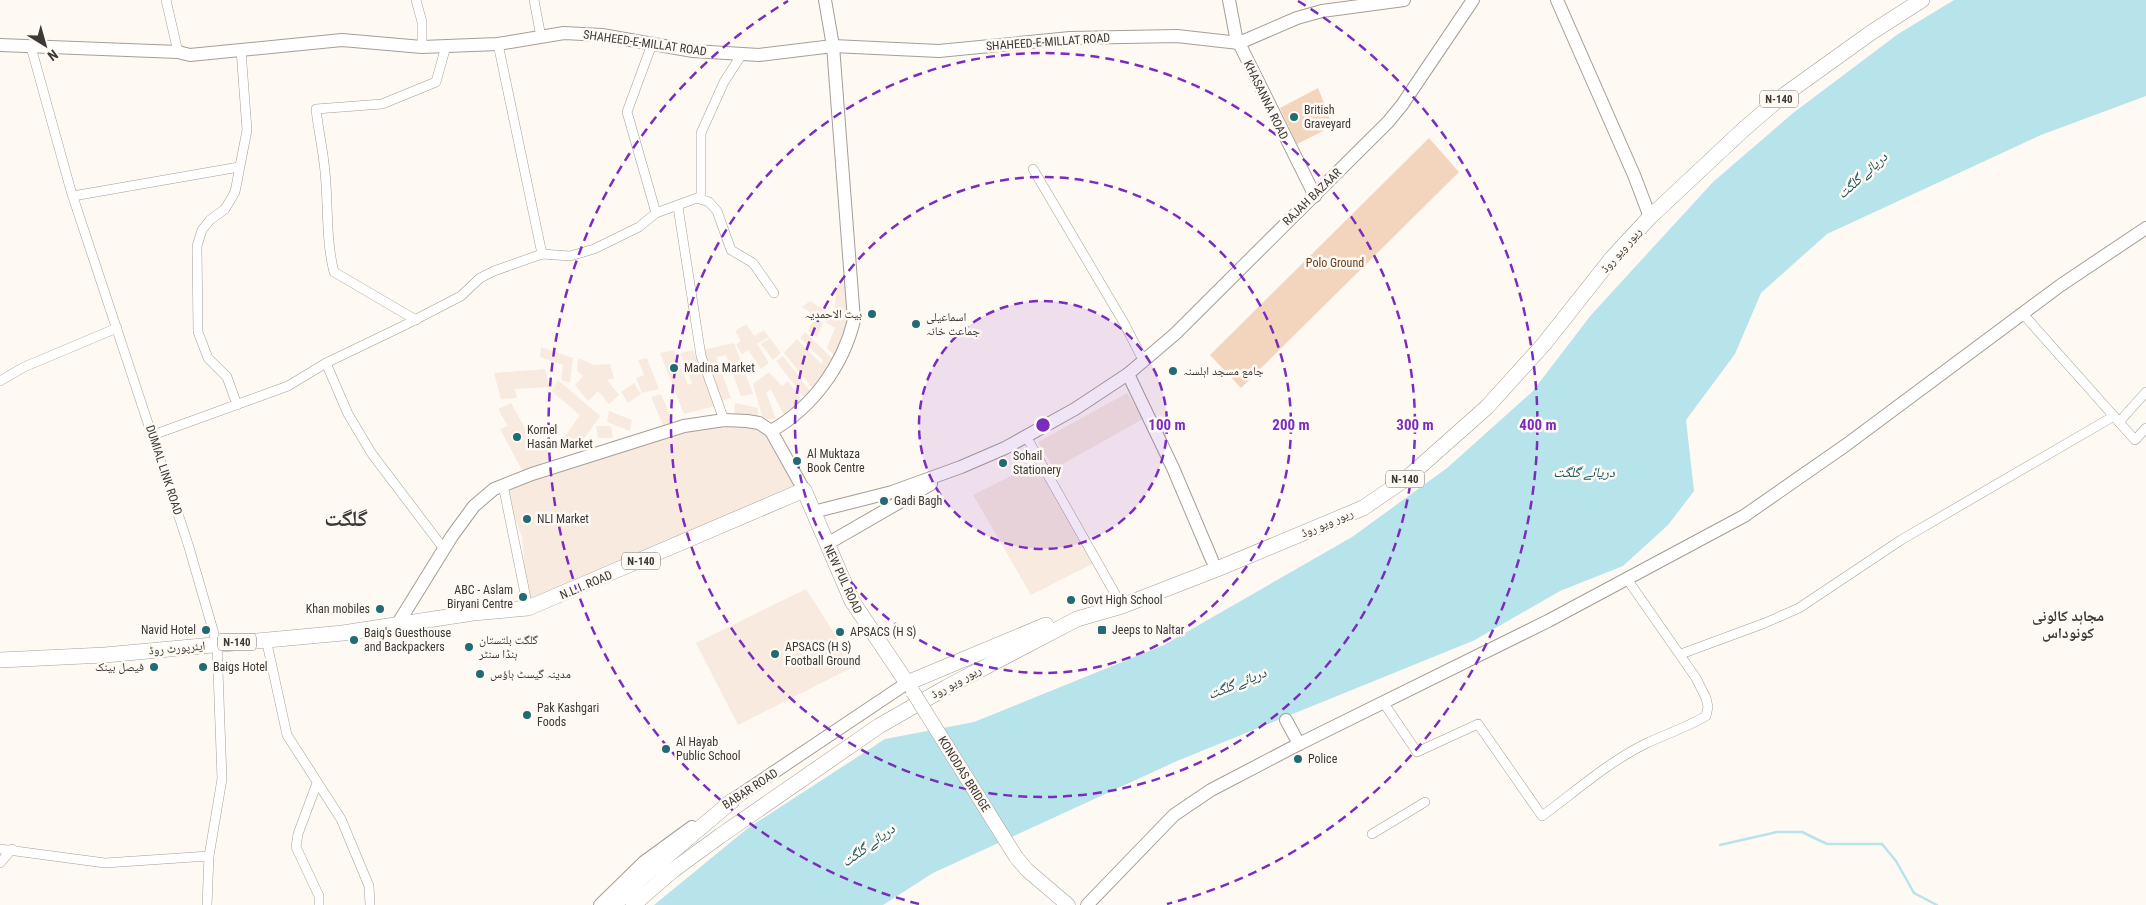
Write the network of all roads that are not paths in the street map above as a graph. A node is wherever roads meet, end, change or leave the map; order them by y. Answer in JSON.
{"nodes":[{"id":1,"x":166,"y":0,"type":"edge"},
{"id":2,"x":416,"y":0,"type":"edge"},
{"id":3,"x":534,"y":0,"type":"edge"},
{"id":4,"x":825,"y":0,"type":"edge"},
{"id":5,"x":1229,"y":0,"type":"edge"},
{"id":6,"x":1404,"y":0,"type":"edge"},
{"id":7,"x":1473,"y":0,"type":"edge"},
{"id":8,"x":1557,"y":0,"type":"edge"},
{"id":9,"x":1922,"y":0,"type":"edge"},
{"id":10,"x":541,"y":36,"type":"junction"},
{"id":11,"x":1239,"y":43,"type":"junction"},
{"id":12,"x":498,"y":44,"type":"junction"},
{"id":13,"x":652,"y":44,"type":"junction"},
{"id":14,"x":0,"y":45,"type":"edge"},
{"id":15,"x":446,"y":46,"type":"junction"},
{"id":16,"x":833,"y":46,"type":"junction"},
{"id":17,"x":32,"y":47,"type":"junction"},
{"id":18,"x":422,"y":47,"type":"junction"},
{"id":19,"x":241,"y":50,"type":"junction"},
{"id":20,"x":178,"y":52,"type":"junction"},
{"id":21,"x":742,"y":54,"type":"junction"},
{"id":22,"x":239,"y":167,"type":"junction"},
{"id":23,"x":1033,"y":169,"type":"dead end"},
{"id":24,"x":73,"y":196,"type":"junction"},
{"id":25,"x":1315,"y":196,"type":"junction"},
{"id":26,"x":701,"y":198,"type":"junction"},
{"id":27,"x":678,"y":207,"type":"junction"},
{"id":28,"x":656,"y":213,"type":"junction"},
{"id":29,"x":1650,"y":217,"type":"junction"},
{"id":30,"x":2146,"y":228,"type":"edge"},
{"id":31,"x":542,"y":254,"type":"junction"},
{"id":32,"x":774,"y":293,"type":"dead end"},
{"id":33,"x":2023,"y":314,"type":"junction"},
{"id":34,"x":416,"y":320,"type":"junction"},
{"id":35,"x":117,"y":328,"type":"junction"},
{"id":36,"x":1144,"y":362,"type":"junction"},
{"id":37,"x":326,"y":363,"type":"junction"},
{"id":38,"x":1128,"y":374,"type":"junction"},
{"id":39,"x":0,"y":381,"type":"edge"},
{"id":40,"x":2146,"y":392,"type":"edge"},
{"id":41,"x":237,"y":406,"type":"junction"},
{"id":42,"x":2116,"y":419,"type":"junction"},
{"id":43,"x":724,"y":420,"type":"junction"},
{"id":44,"x":2146,"y":428,"type":"edge"},
{"id":45,"x":771,"y":431,"type":"junction"},
{"id":46,"x":153,"y":435,"type":"junction"},
{"id":47,"x":1027,"y":438,"type":"junction"},
{"id":48,"x":503,"y":485,"type":"junction"},
{"id":49,"x":804,"y":490,"type":"junction"},
{"id":50,"x":895,"y":498,"type":"junction"},
{"id":51,"x":813,"y":512,"type":"junction"},
{"id":52,"x":827,"y":544,"type":"junction"},
{"id":53,"x":444,"y":549,"type":"junction"},
{"id":54,"x":1212,"y":560,"type":"dead end"},
{"id":55,"x":1627,"y":579,"type":"junction"},
{"id":56,"x":1122,"y":606,"type":"junction"},
{"id":57,"x":528,"y":608,"type":"junction"},
{"id":58,"x":473,"y":613,"type":"joint"},
{"id":59,"x":1077,"y":619,"type":"junction"},
{"id":60,"x":397,"y":625,"type":"junction"},
{"id":61,"x":266,"y":639,"type":"junction"},
{"id":62,"x":218,"y":644,"type":"junction"},
{"id":63,"x":1681,"y":654,"type":"junction"},
{"id":64,"x":0,"y":660,"type":"edge"},
{"id":65,"x":910,"y":687,"type":"junction"},
{"id":66,"x":1382,"y":702,"type":"junction"},
{"id":67,"x":1286,"y":720,"type":"dead end"},
{"id":68,"x":1299,"y":744,"type":"junction"},
{"id":69,"x":317,"y":783,"type":"junction"},
{"id":70,"x":732,"y":800,"type":"junction"},
{"id":71,"x":1425,"y":802,"type":"dead end"},
{"id":72,"x":1372,"y":834,"type":"dead end"},
{"id":73,"x":0,"y":848,"type":"edge"},
{"id":74,"x":12,"y":849,"type":"junction"},
{"id":75,"x":209,"y":856,"type":"junction"},
{"id":76,"x":0,"y":863,"type":"edge"},
{"id":77,"x":206,"y":904,"type":"edge"},
{"id":78,"x":319,"y":905,"type":"edge"},
{"id":79,"x":370,"y":905,"type":"edge"},
{"id":80,"x":600,"y":905,"type":"edge"},
{"id":81,"x":614,"y":905,"type":"edge"},
{"id":82,"x":633,"y":905,"type":"edge"},
{"id":83,"x":1068,"y":905,"type":"edge"},
{"id":84,"x":1087,"y":905,"type":"edge"}],
"edges":[{"from":1,"to":20,"type":"street"},
{"from":2,"to":18,"type":"street"},
{"from":3,"to":10,"type":"street"},
{"from":4,"to":16,"type":"main road"},
{"from":5,"to":11,"type":"main road","name":"KHASANNA ROAD"},
{"from":6,"to":11,"type":"main road","name":"SHAHEED-E-MILLAT ROAD"},
{"from":7,"to":25,"type":"main road","name":"RAJAH BAZAAR"},
{"from":8,"to":29,"type":"main road"},
{"from":9,"to":29,"type":"highway","name":"ریور ویو روڈ","number":"N-140"},
{"from":10,"to":12,"type":"main road","name":"SHAHEED-E-MILLAT ROAD"},
{"from":10,"to":13,"type":"main road","name":"SHAHEED-E-MILLAT ROAD"},
{"from":11,"to":16,"type":"main road","name":"SHAHEED-E-MILLAT ROAD"},
{"from":11,"to":25,"type":"main road","name":"KHASANNA ROAD"},
{"from":12,"to":15,"type":"main road","name":"SHAHEED-E-MILLAT ROAD"},
{"from":12,"to":31,"type":"street"},
{"from":13,"to":21,"type":"main road","name":"SHAHEED-E-MILLAT ROAD"},
{"from":13,"to":28,"type":"street"},
{"from":14,"to":17,"type":"main road","name":"SHAHEED-E-MILLAT ROAD"},
{"from":15,"to":18,"type":"main road","name":"SHAHEED-E-MILLAT ROAD"},
{"from":15,"to":34,"type":"street"},
{"from":16,"to":21,"type":"main road","name":"SHAHEED-E-MILLAT ROAD"},
{"from":16,"to":45,"type":"main road"},
{"from":17,"to":20,"type":"main road","name":"SHAHEED-E-MILLAT ROAD"},
{"from":17,"to":24,"type":"street","name":"DUMIAL LINK ROAD"},
{"from":18,"to":19,"type":"main road","name":"SHAHEED-E-MILLAT ROAD"},
{"from":19,"to":20,"type":"main road","name":"SHAHEED-E-MILLAT ROAD"},
{"from":19,"to":22,"type":"street"},
{"from":21,"to":26,"type":"street"},
{"from":22,"to":24,"type":"street"},
{"from":22,"to":41,"type":"street"},
{"from":23,"to":36,"type":"street"},
{"from":24,"to":35,"type":"street","name":"DUMIAL LINK ROAD"},
{"from":25,"to":36,"type":"main road","name":"RAJAH BAZAAR"},
{"from":26,"to":27,"type":"street"},
{"from":26,"to":32,"type":"street"},
{"from":27,"to":28,"type":"street"},
{"from":27,"to":43,"type":"street"},
{"from":28,"to":31,"type":"street"},
{"from":29,"to":56,"type":"highway","name":"ریور ویو روڈ","number":"N-140"},
{"from":30,"to":33,"type":"main road"},
{"from":31,"to":34,"type":"street"},
{"from":33,"to":42,"type":"street"},
{"from":33,"to":55,"type":"main road"},
{"from":34,"to":37,"type":"street"},
{"from":35,"to":39,"type":"street"},
{"from":35,"to":46,"type":"street","name":"DUMIAL LINK ROAD"},
{"from":36,"to":38,"type":"main road","name":"RAJAH BAZAAR"},
{"from":37,"to":41,"type":"street"},
{"from":37,"to":53,"type":"street"},
{"from":38,"to":47,"type":"main road","name":"RAJAH BAZAAR"},
{"from":38,"to":54,"type":"main road"},
{"from":40,"to":42,"type":"street"},
{"from":41,"to":46,"type":"street"},
{"from":42,"to":44,"type":"street"},
{"from":42,"to":63,"type":"street"},
{"from":43,"to":45,"type":"main road"},
{"from":43,"to":48,"type":"main road"},
{"from":45,"to":49,"type":"main road"},
{"from":46,"to":62,"type":"street","name":"DUMIAL LINK ROAD"},
{"from":47,"to":50,"type":"main road","name":"RAJAH BAZAAR"},
{"from":47,"to":56,"type":"street"},
{"from":48,"to":53,"type":"main road"},
{"from":48,"to":57,"type":"street"},
{"from":49,"to":51,"type":"highway"},
{"from":49,"to":57,"type":"highway","name":"N.L.I. ROAD","number":"N-140"},
{"from":50,"to":51,"type":"main road"},
{"from":50,"to":52,"type":"main road"},
{"from":51,"to":52,"type":"highway","name":"NEW PUL ROAD"},
{"from":52,"to":65,"type":"highway","name":"NEW PUL ROAD"},
{"from":53,"to":60,"type":"main road"},
{"from":55,"to":63,"type":"street"},
{"from":55,"to":66,"type":"main road"},
{"from":56,"to":59,"type":"highway","name":"ریور ویو روڈ","number":"N-140"},
{"from":57,"to":58,"type":"highway","name":"N.L.I. ROAD","number":"N-140"},
{"from":58,"to":60,"type":"highway","name":"ایئرپورٹ روڈ","number":"N-140"},
{"from":59,"to":65,"type":"highway","number":"N-140"},
{"from":59,"to":82,"type":"highway","name":"ریور ویو روڈ"},
{"from":60,"to":61,"type":"highway","name":"ایئرپورٹ روڈ","number":"N-140"},
{"from":61,"to":62,"type":"highway","name":"ایئرپورٹ روڈ","number":"N-140"},
{"from":61,"to":69,"type":"street"},
{"from":62,"to":64,"type":"highway","name":"ایئرپورٹ روڈ","number":"N-140"},
{"from":62,"to":75,"type":"street","name":"DUMIAL LINK ROAD"},
{"from":63,"to":66,"type":"street"},
{"from":65,"to":70,"type":"main road","name":"BABAR ROAD"},
{"from":65,"to":83,"type":"main road","name":"KONODAS BRIDGE","bridge":true},
{"from":66,"to":68,"type":"main road"},
{"from":67,"to":68,"type":"main road"},
{"from":68,"to":84,"type":"main road"},
{"from":69,"to":78,"type":"street"},
{"from":69,"to":79,"type":"street"},
{"from":70,"to":80,"type":"main road","name":"BABAR ROAD"},
{"from":70,"to":81,"type":"highway"},
{"from":71,"to":72,"type":"street"},
{"from":73,"to":74,"type":"street"},
{"from":74,"to":75,"type":"street"},
{"from":74,"to":76,"type":"street"},
{"from":75,"to":77,"type":"street","name":"DUMIAL LINK ROAD"}]}
